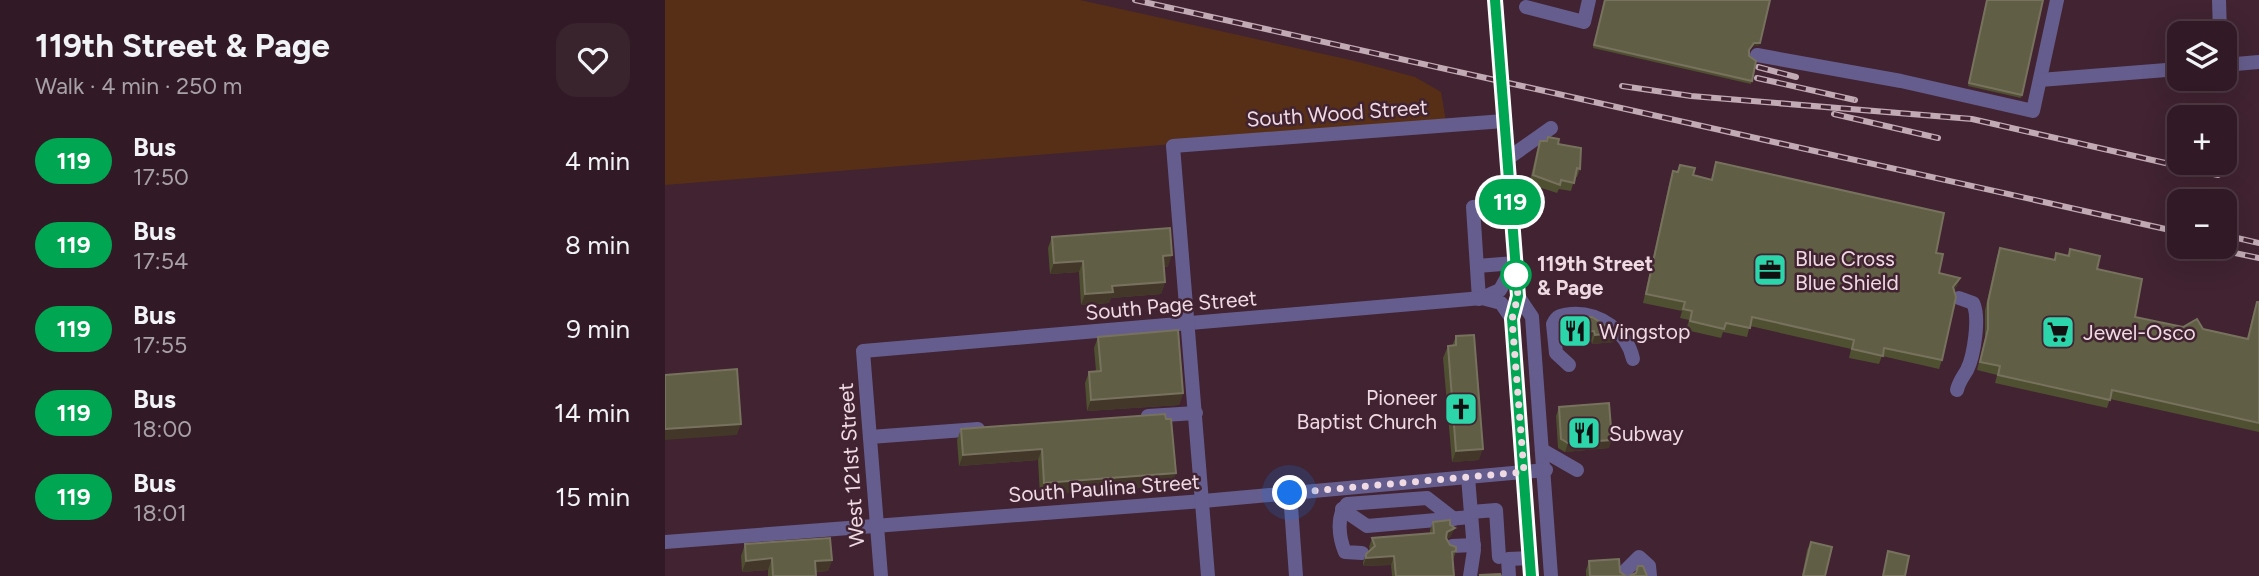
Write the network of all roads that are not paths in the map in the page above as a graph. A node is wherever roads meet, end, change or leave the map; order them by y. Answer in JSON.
{"nodes":[{"id":1,"x":1495,"y":0,"type":"edge"},
{"id":2,"x":1589,"y":0,"type":"edge"},
{"id":3,"x":2057,"y":0,"type":"edge"},
{"id":4,"x":2219,"y":0,"type":"edge"},
{"id":5,"x":1525,"y":7,"type":"dead end"},
{"id":6,"x":2220,"y":21,"type":"edge"},
{"id":7,"x":1757,"y":55,"type":"dead end"},
{"id":8,"x":2259,"y":62,"type":"edge"},
{"id":9,"x":2237,"y":64,"type":"edge"},
{"id":10,"x":2167,"y":70,"type":"edge"},
{"id":11,"x":2040,"y":80,"type":"junction"},
{"id":12,"x":1504,"y":121,"type":"junction"},
{"id":13,"x":1551,"y":128,"type":"dead end"},
{"id":14,"x":1507,"y":159,"type":"junction"},
{"id":15,"x":1510,"y":204,"type":"junction"},
{"id":16,"x":1515,"y":263,"type":"junction"},
{"id":17,"x":1477,"y":266,"type":"junction"},
{"id":18,"x":1518,"y":296,"type":"junction"},
{"id":19,"x":1959,"y":298,"type":"edge"},
{"id":20,"x":1481,"y":299,"type":"junction"},
{"id":21,"x":1512,"y":319,"type":"junction"},
{"id":22,"x":1188,"y":325,"type":"junction"},
{"id":23,"x":863,"y":351,"type":"joint"},
{"id":24,"x":1633,"y":359,"type":"dead end"},
{"id":25,"x":1569,"y":365,"type":"dead end"},
{"id":26,"x":1959,"y":384,"type":"dead end"},
{"id":27,"x":1196,"y":413,"type":"junction"},
{"id":28,"x":1128,"y":418,"type":"edge"},
{"id":29,"x":992,"y":428,"type":"edge"},
{"id":30,"x":870,"y":437,"type":"junction"},
{"id":31,"x":1544,"y":450,"type":"junction"},
{"id":32,"x":1546,"y":470,"type":"junction"},
{"id":33,"x":1577,"y":470,"type":"dead end"},
{"id":34,"x":1524,"y":472,"type":"junction"},
{"id":35,"x":1468,"y":477,"type":"junction"},
{"id":36,"x":1290,"y":493,"type":"junction"},
{"id":37,"x":1203,"y":501,"type":"junction"},
{"id":38,"x":1342,"y":509,"type":"junction"},
{"id":39,"x":1471,"y":515,"type":"junction"},
{"id":40,"x":1454,"y":519,"type":"junction"},
{"id":41,"x":877,"y":526,"type":"junction"},
{"id":42,"x":665,"y":542,"type":"edge"},
{"id":43,"x":1452,"y":546,"type":"edge"},
{"id":44,"x":1474,"y":547,"type":"junction"},
{"id":45,"x":1362,"y":553,"type":"dead end"},
{"id":46,"x":1504,"y":558,"type":"junction"},
{"id":47,"x":1529,"y":558,"type":"junction"},
{"id":48,"x":1635,"y":566,"type":"edge"},
{"id":49,"x":881,"y":576,"type":"edge"},
{"id":50,"x":1208,"y":576,"type":"edge"},
{"id":51,"x":1296,"y":576,"type":"edge"},
{"id":52,"x":1470,"y":576,"type":"edge"},
{"id":53,"x":1509,"y":576,"type":"edge"},
{"id":54,"x":1531,"y":576,"type":"edge"},
{"id":55,"x":1551,"y":576,"type":"edge"},
{"id":56,"x":1650,"y":576,"type":"edge"}],
"edges":[{"from":1,"to":12,"type":"street"},
{"from":2,"to":5,"type":"street"},
{"from":3,"to":11,"type":"street"},
{"from":4,"to":6,"type":"street"},
{"from":7,"to":11,"type":"street"},
{"from":8,"to":9,"type":"street"},
{"from":10,"to":11,"type":"street"},
{"from":12,"to":14,"type":"street"},
{"from":12,"to":22,"type":"street","name":"South Wood Street"},
{"from":13,"to":14,"type":"street"},
{"from":14,"to":15,"type":"street"},
{"from":15,"to":16,"type":"street"},
{"from":15,"to":17,"type":"street"},
{"from":16,"to":17,"type":"street"},
{"from":16,"to":18,"type":"street"},
{"from":16,"to":20,"type":"street"},
{"from":17,"to":20,"type":"street"},
{"from":18,"to":21,"type":"street"},
{"from":18,"to":31,"type":"street"},
{"from":19,"to":26,"type":"street"},
{"from":20,"to":21,"type":"street"},
{"from":20,"to":22,"type":"street","name":"South Page Street"},
{"from":21,"to":34,"type":"street"},
{"from":22,"to":23,"type":"street","name":"South Page Street"},
{"from":22,"to":27,"type":"street"},
{"from":23,"to":30,"type":"street","name":"West 121st Street"},
{"from":24,"to":25,"type":"street"},
{"from":27,"to":28,"type":"street"},
{"from":27,"to":37,"type":"street"},
{"from":29,"to":30,"type":"street"},
{"from":30,"to":41,"type":"street","name":"West 121st Street"},
{"from":31,"to":32,"type":"street"},
{"from":31,"to":33,"type":"street"},
{"from":32,"to":34,"type":"street","name":"South Paulina Street"},
{"from":32,"to":55,"type":"street"},
{"from":34,"to":35,"type":"street","name":"South Paulina Street"},
{"from":34,"to":47,"type":"street"},
{"from":35,"to":36,"type":"street","name":"South Paulina Street"},
{"from":35,"to":39,"type":"street"},
{"from":36,"to":37,"type":"street","name":"South Paulina Street"},
{"from":36,"to":51,"type":"street"},
{"from":37,"to":41,"type":"street","name":"South Paulina Street"},
{"from":37,"to":50,"type":"street"},
{"from":38,"to":40,"type":"street"},
{"from":38,"to":40,"type":"street"},
{"from":38,"to":45,"type":"street"},
{"from":39,"to":40,"type":"street"},
{"from":39,"to":44,"type":"street"},
{"from":39,"to":46,"type":"street"},
{"from":41,"to":42,"type":"street","name":"South Paulina Street"},
{"from":41,"to":49,"type":"street","name":"West 121st Street"},
{"from":43,"to":44,"type":"street"},
{"from":44,"to":46,"type":"street"},
{"from":44,"to":52,"type":"street"},
{"from":46,"to":47,"type":"street"},
{"from":46,"to":53,"type":"street"},
{"from":47,"to":54,"type":"street"},
{"from":48,"to":56,"type":"street"}]}
